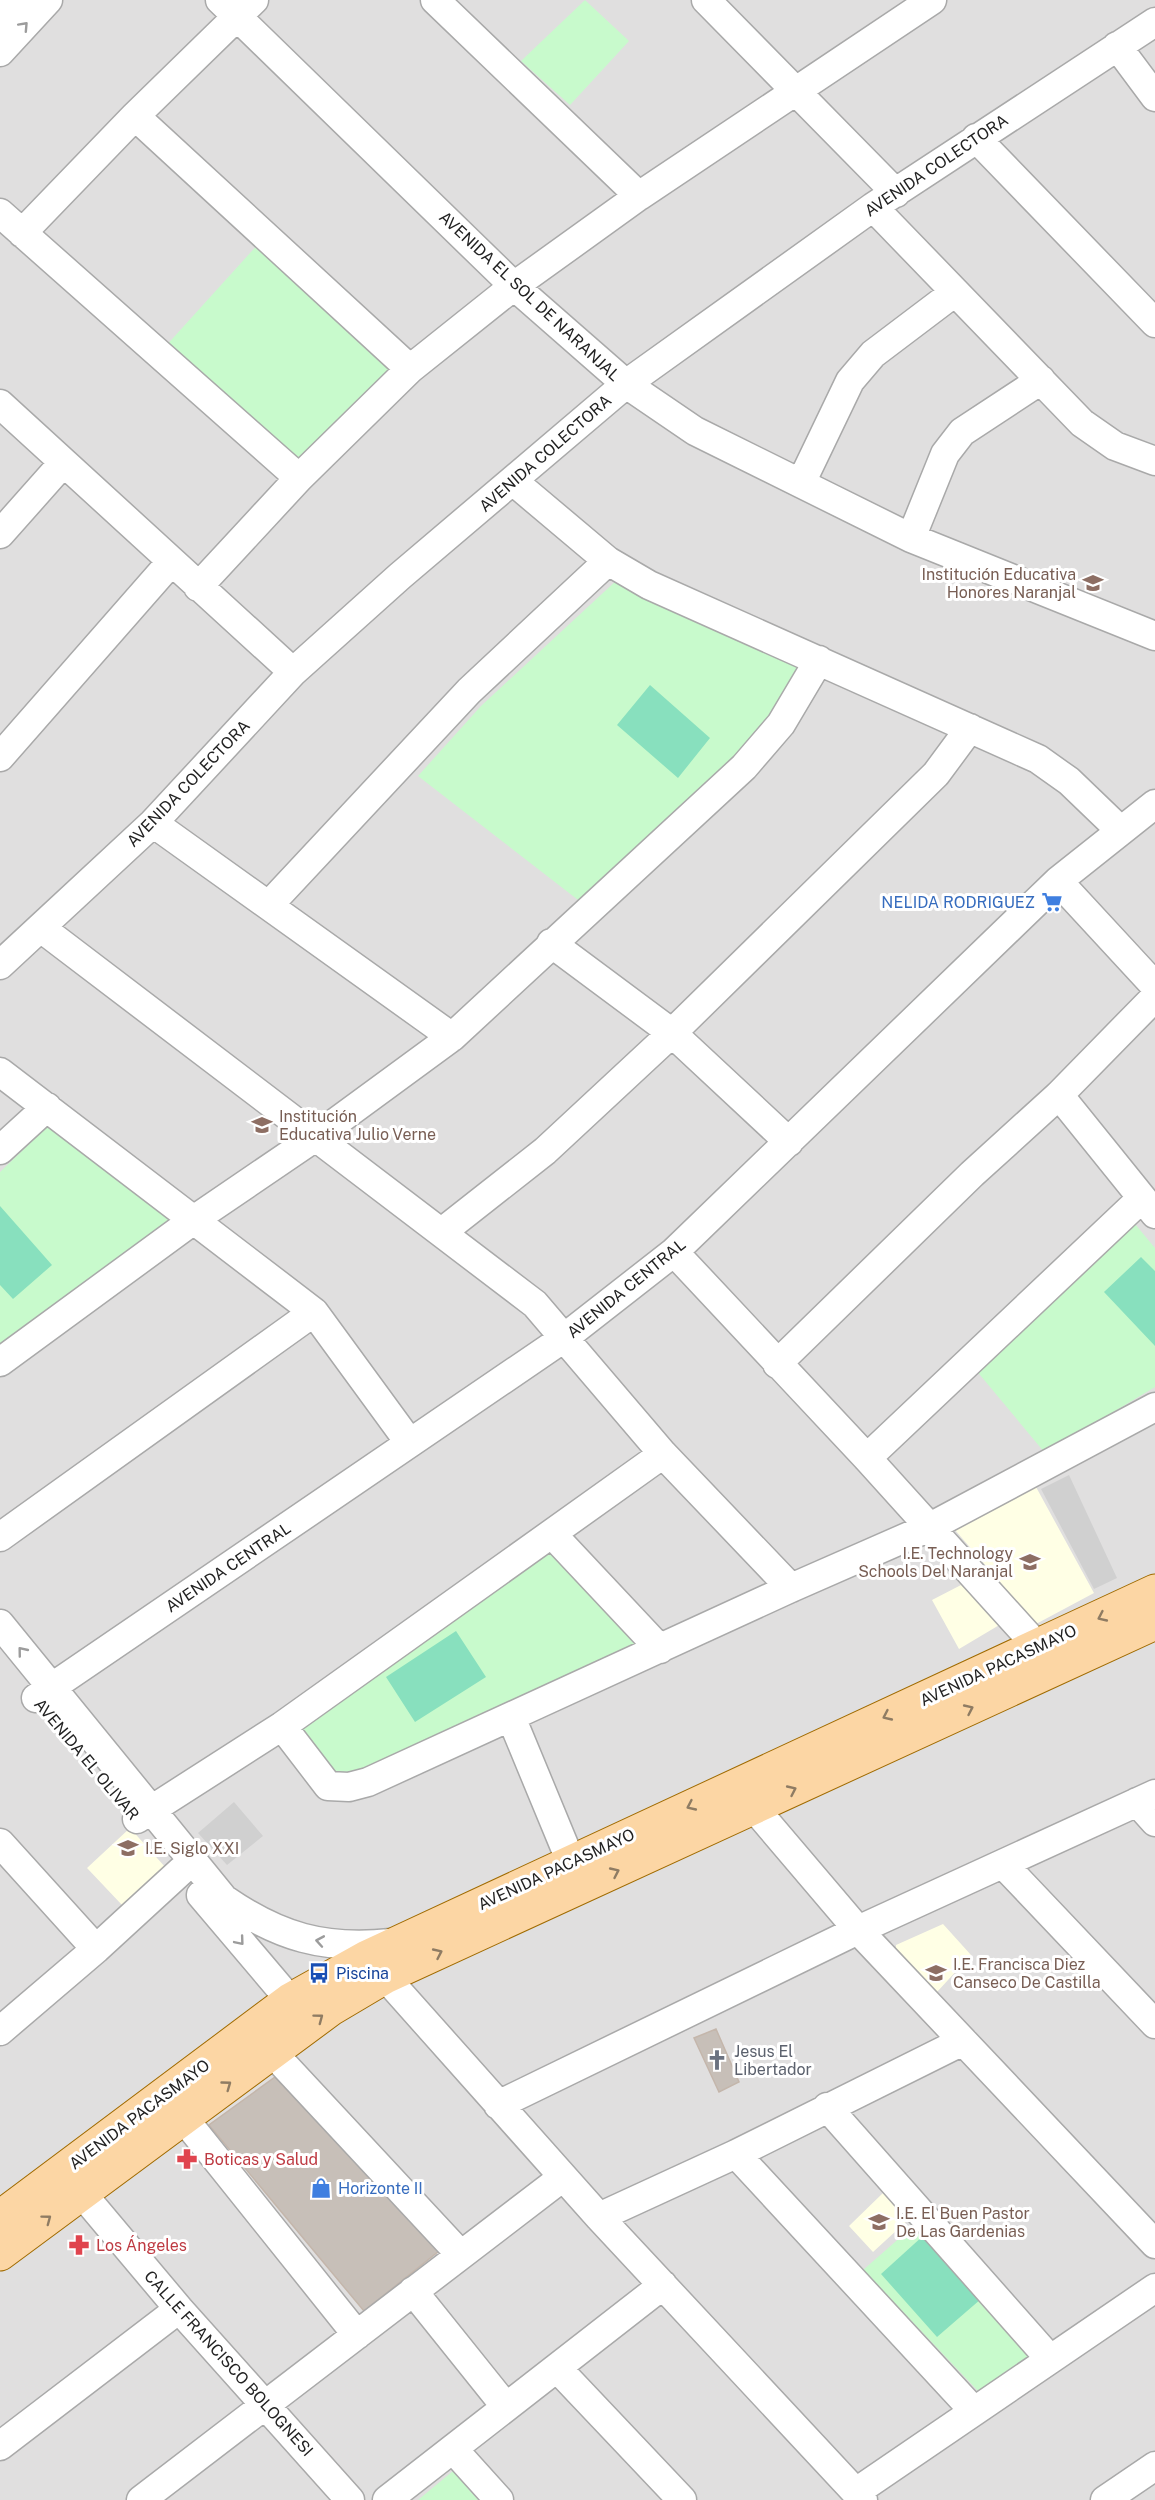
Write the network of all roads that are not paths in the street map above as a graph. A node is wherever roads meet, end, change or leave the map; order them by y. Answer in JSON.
{"nodes":[{"id":1,"x":16,"y":0,"type":"edge"},
{"id":2,"x":48,"y":0,"type":"edge"},
{"id":3,"x":706,"y":0,"type":"edge"},
{"id":4,"x":932,"y":0,"type":"edge"},
{"id":5,"x":437,"y":1,"type":"edge"},
{"id":6,"x":237,"y":6,"type":"edge"},
{"id":7,"x":0,"y":17,"type":"edge"},
{"id":8,"x":1155,"y":22,"type":"edge"},
{"id":9,"x":1117,"y":46,"type":"junction"},
{"id":10,"x":0,"y":52,"type":"edge"},
{"id":11,"x":795,"y":91,"type":"junction"},
{"id":12,"x":1155,"y":97,"type":"edge"},
{"id":13,"x":135,"y":116,"type":"junction"},
{"id":14,"x":976,"y":138,"type":"junction"},
{"id":15,"x":639,"y":196,"type":"junction"},
{"id":16,"x":884,"y":200,"type":"junction"},
{"id":17,"x":0,"y":213,"type":"edge"},
{"id":18,"x":22,"y":233,"type":"junction"},
{"id":19,"x":514,"y":286,"type":"junction"},
{"id":20,"x":955,"y":292,"type":"junction"},
{"id":21,"x":1155,"y":323,"type":"edge"},
{"id":22,"x":410,"y":369,"type":"junction"},
{"id":23,"x":1041,"y":380,"type":"junction"},
{"id":24,"x":626,"y":384,"type":"junction"},
{"id":25,"x":0,"y":404,"type":"edge"},
{"id":26,"x":1155,"y":461,"type":"edge"},
{"id":27,"x":63,"y":463,"type":"junction"},
{"id":28,"x":299,"y":478,"type":"junction"},
{"id":29,"x":513,"y":481,"type":"junction"},
{"id":30,"x":801,"y":483,"type":"junction"},
{"id":31,"x":0,"y":534,"type":"edge"},
{"id":32,"x":911,"y":538,"type":"junction"},
{"id":33,"x":608,"y":561,"type":"junction"},
{"id":34,"x":171,"y":562,"type":"junction"},
{"id":35,"x":198,"y":587,"type":"junction"},
{"id":36,"x":1155,"y":636,"type":"edge"},
{"id":37,"x":819,"y":660,"type":"junction"},
{"id":38,"x":293,"y":672,"type":"junction"},
{"id":39,"x":970,"y":728,"type":"junction"},
{"id":40,"x":0,"y":757,"type":"edge"},
{"id":41,"x":1155,"y":804,"type":"edge"},
{"id":42,"x":153,"y":823,"type":"junction"},
{"id":43,"x":1120,"y":831,"type":"junction"},
{"id":44,"x":1058,"y":881,"type":"junction"},
{"id":45,"x":269,"y":905,"type":"junction"},
{"id":46,"x":41,"y":928,"type":"junction"},
{"id":47,"x":551,"y":943,"type":"junction"},
{"id":48,"x":0,"y":965,"type":"edge"},
{"id":49,"x":1155,"y":986,"type":"edge"},
{"id":50,"x":1155,"y":997,"type":"edge"},
{"id":51,"x":672,"y":1034,"type":"junction"},
{"id":52,"x":452,"y":1036,"type":"junction"},
{"id":53,"x":0,"y":1071,"type":"edge"},
{"id":54,"x":1059,"y":1095,"type":"junction"},
{"id":55,"x":47,"y":1107,"type":"junction"},
{"id":56,"x":317,"y":1137,"type":"junction"},
{"id":57,"x":789,"y":1142,"type":"junction"},
{"id":58,"x":0,"y":1150,"type":"edge"},
{"id":59,"x":1149,"y":1206,"type":"edge"},
{"id":60,"x":195,"y":1219,"type":"junction"},
{"id":61,"x":442,"y":1232,"type":"junction"},
{"id":62,"x":674,"y":1252,"type":"junction"},
{"id":63,"x":314,"y":1312,"type":"junction"},
{"id":64,"x":564,"y":1338,"type":"junction"},
{"id":65,"x":0,"y":1362,"type":"edge"},
{"id":66,"x":777,"y":1364,"type":"junction"},
{"id":67,"x":1155,"y":1407,"type":"edge"},
{"id":68,"x":409,"y":1442,"type":"junction"},
{"id":69,"x":663,"y":1455,"type":"junction"},
{"id":70,"x":867,"y":1458,"type":"junction"},
{"id":71,"x":930,"y":1527,"type":"junction"},
{"id":72,"x":552,"y":1533,"type":"junction"},
{"id":73,"x":0,"y":1537,"type":"edge"},
{"id":74,"x":791,"y":1588,"type":"junction"},
{"id":75,"x":1150,"y":1609,"type":"edge"},
{"id":76,"x":0,"y":1624,"type":"edge"},
{"id":77,"x":1038,"y":1647,"type":"junction"},
{"id":78,"x":660,"y":1649,"type":"junction"},
{"id":79,"x":0,"y":1654,"type":"edge"},
{"id":80,"x":44,"y":1693,"type":"junction"},
{"id":81,"x":511,"y":1717,"type":"junction"},
{"id":82,"x":282,"y":1726,"type":"junction"},
{"id":83,"x":744,"y":1797,"type":"junction"},
{"id":84,"x":1149,"y":1806,"type":"edge"},
{"id":85,"x":145,"y":1815,"type":"junction"},
{"id":86,"x":0,"y":1843,"type":"edge"},
{"id":87,"x":571,"y":1862,"type":"junction"},
{"id":88,"x":1003,"y":1864,"type":"junction"},
{"id":89,"x":181,"y":1871,"type":"junction"},
{"id":90,"x":858,"y":1930,"type":"junction"},
{"id":91,"x":399,"y":1942,"type":"junction"},
{"id":92,"x":96,"y":1949,"type":"junction"},
{"id":93,"x":376,"y":1967,"type":"junction"},
{"id":94,"x":290,"y":2000,"type":"junction"},
{"id":95,"x":1155,"y":2024,"type":"edge"},
{"id":96,"x":0,"y":2031,"type":"edge"},
{"id":97,"x":963,"y":2041,"type":"junction"},
{"id":98,"x":262,"y":2042,"type":"junction"},
{"id":99,"x":498,"y":2105,"type":"junction"},
{"id":100,"x":174,"y":2107,"type":"junction"},
{"id":101,"x":827,"y":2107,"type":"junction"},
{"id":102,"x":736,"y":2154,"type":"junction"},
{"id":103,"x":563,"y":2177,"type":"junction"},
{"id":104,"x":72,"y":2182,"type":"junction"},
{"id":105,"x":0,"y":2217,"type":"edge"},
{"id":106,"x":599,"y":2217,"type":"junction"},
{"id":107,"x":1155,"y":2244,"type":"edge"},
{"id":108,"x":0,"y":2254,"type":"edge"},
{"id":109,"x":461,"y":2255,"type":"junction"},
{"id":110,"x":663,"y":2285,"type":"junction"},
{"id":111,"x":1155,"y":2288,"type":"edge"},
{"id":112,"x":413,"y":2291,"type":"junction"},
{"id":113,"x":179,"y":2309,"type":"junction"},
{"id":114,"x":357,"y":2335,"type":"junction"},
{"id":115,"x":1050,"y":2359,"type":"junction"},
{"id":116,"x":557,"y":2368,"type":"junction"},
{"id":117,"x":265,"y":2404,"type":"junction"},
{"id":118,"x":506,"y":2407,"type":"junction"},
{"id":119,"x":975,"y":2411,"type":"junction"},
{"id":120,"x":0,"y":2446,"type":"edge"},
{"id":121,"x":453,"y":2449,"type":"junction"},
{"id":122,"x":1155,"y":2466,"type":"edge"},
{"id":123,"x":859,"y":2496,"type":"edge"},
{"id":124,"x":1110,"y":2499,"type":"edge"},
{"id":125,"x":141,"y":2500,"type":"edge"},
{"id":126,"x":350,"y":2500,"type":"edge"},
{"id":127,"x":387,"y":2500,"type":"edge"},
{"id":128,"x":499,"y":2500,"type":"edge"},
{"id":129,"x":682,"y":2500,"type":"edge"}],
"edges":[{"from":1,"to":7,"type":"street"},
{"from":10,"to":2,"type":"street","one_way":true},
{"from":3,"to":11,"type":"street"},
{"from":4,"to":11,"type":"street"},
{"from":5,"to":15,"type":"street"},
{"from":6,"to":13,"type":"street"},
{"from":6,"to":19,"type":"street","name":"AVENIDA EL SOL DE NARANJAL"},
{"from":8,"to":9,"type":"street","name":"AVENIDA COLECTORA"},
{"from":9,"to":12,"type":"street"},
{"from":9,"to":14,"type":"street","name":"AVENIDA COLECTORA"},
{"from":11,"to":15,"type":"street"},
{"from":11,"to":16,"type":"street"},
{"from":13,"to":18,"type":"street"},
{"from":13,"to":22,"type":"street"},
{"from":14,"to":16,"type":"street","name":"AVENIDA COLECTORA"},
{"from":14,"to":21,"type":"street"},
{"from":15,"to":19,"type":"street"},
{"from":16,"to":20,"type":"street"},
{"from":16,"to":24,"type":"street","name":"AVENIDA COLECTORA"},
{"from":17,"to":18,"type":"street"},
{"from":18,"to":28,"type":"street"},
{"from":19,"to":22,"type":"street"},
{"from":19,"to":24,"type":"street","name":"AVENIDA EL SOL DE NARANJAL"},
{"from":20,"to":23,"type":"street"},
{"from":20,"to":30,"type":"street"},
{"from":22,"to":28,"type":"street"},
{"from":23,"to":26,"type":"street"},
{"from":23,"to":32,"type":"street"},
{"from":24,"to":29,"type":"street","name":"AVENIDA COLECTORA"},
{"from":24,"to":30,"type":"street","name":"AVENIDA EL SOL DE NARANJAL"},
{"from":25,"to":27,"type":"street"},
{"from":27,"to":31,"type":"street"},
{"from":27,"to":34,"type":"street"},
{"from":28,"to":35,"type":"street"},
{"from":29,"to":33,"type":"street"},
{"from":29,"to":38,"type":"street","name":"AVENIDA COLECTORA"},
{"from":30,"to":32,"type":"street","name":"AVENIDA EL SOL DE NARANJAL"},
{"from":32,"to":36,"type":"street","name":"AVENIDA EL SOL DE NARANJAL"},
{"from":33,"to":37,"type":"street"},
{"from":33,"to":45,"type":"street"},
{"from":34,"to":35,"type":"street"},
{"from":34,"to":40,"type":"street"},
{"from":35,"to":38,"type":"street"},
{"from":37,"to":39,"type":"street"},
{"from":37,"to":47,"type":"street"},
{"from":38,"to":42,"type":"street","name":"AVENIDA COLECTORA"},
{"from":39,"to":43,"type":"street"},
{"from":39,"to":51,"type":"street"},
{"from":41,"to":43,"type":"street","name":"AVENIDA CENTRAL"},
{"from":42,"to":45,"type":"street"},
{"from":42,"to":46,"type":"street","name":"AVENIDA COLECTORA"},
{"from":43,"to":44,"type":"street","name":"AVENIDA CENTRAL"},
{"from":44,"to":49,"type":"street"},
{"from":44,"to":57,"type":"street","name":"AVENIDA CENTRAL"},
{"from":45,"to":52,"type":"street"},
{"from":46,"to":48,"type":"street","name":"AVENIDA COLECTORA"},
{"from":46,"to":56,"type":"street"},
{"from":47,"to":51,"type":"street"},
{"from":47,"to":52,"type":"street"},
{"from":50,"to":54,"type":"street"},
{"from":51,"to":57,"type":"street"},
{"from":51,"to":61,"type":"street"},
{"from":52,"to":56,"type":"street"},
{"from":53,"to":55,"type":"street"},
{"from":54,"to":59,"type":"street"},
{"from":54,"to":66,"type":"street"},
{"from":55,"to":58,"type":"street"},
{"from":55,"to":60,"type":"street"},
{"from":56,"to":60,"type":"street"},
{"from":56,"to":61,"type":"street"},
{"from":57,"to":62,"type":"street","name":"AVENIDA CENTRAL"},
{"from":59,"to":70,"type":"street"},
{"from":60,"to":63,"type":"street"},
{"from":60,"to":65,"type":"street"},
{"from":61,"to":64,"type":"street"},
{"from":62,"to":64,"type":"street","name":"AVENIDA CENTRAL"},
{"from":62,"to":66,"type":"street"},
{"from":63,"to":68,"type":"street"},
{"from":63,"to":73,"type":"street"},
{"from":64,"to":68,"type":"street","name":"AVENIDA CENTRAL"},
{"from":64,"to":69,"type":"street"},
{"from":66,"to":70,"type":"street"},
{"from":67,"to":71,"type":"street"},
{"from":68,"to":80,"type":"street","name":"AVENIDA CENTRAL"},
{"from":69,"to":72,"type":"street"},
{"from":69,"to":74,"type":"street"},
{"from":70,"to":71,"type":"street"},
{"from":71,"to":74,"type":"street"},
{"from":71,"to":77,"type":"street"},
{"from":72,"to":78,"type":"street"},
{"from":72,"to":82,"type":"street"},
{"from":74,"to":78,"type":"street"},
{"from":75,"to":77,"type":"main road","name":"AVENIDA PACASMAYO","one_way":true},
{"from":83,"to":75,"type":"main road","name":"AVENIDA PACASMAYO","one_way":true},
{"from":80,"to":76,"type":"street","one_way":true},
{"from":77,"to":83,"type":"main road","name":"AVENIDA PACASMAYO","one_way":true},
{"from":78,"to":81,"type":"street"},
{"from":79,"to":80,"type":"street","name":"AVENIDA EL OLIVAR"},
{"from":80,"to":85,"type":"street","name":"AVENIDA EL OLIVAR"},
{"from":81,"to":82,"type":"street"},
{"from":81,"to":87,"type":"street"},
{"from":82,"to":85,"type":"street"},
{"from":83,"to":87,"type":"main road","name":"AVENIDA PACASMAYO","one_way":true},
{"from":83,"to":90,"type":"street"},
{"from":93,"to":83,"type":"main road","name":"AVENIDA PACASMAYO","one_way":true},
{"from":84,"to":88,"type":"street"},
{"from":85,"to":89,"type":"street","name":"AVENIDA EL OLIVAR"},
{"from":91,"to":85,"type":"street","one_way":true},
{"from":86,"to":92,"type":"street"},
{"from":87,"to":91,"type":"main road","name":"AVENIDA PACASMAYO"},
{"from":88,"to":90,"type":"street"},
{"from":88,"to":95,"type":"street"},
{"from":89,"to":92,"type":"street"},
{"from":89,"to":94,"type":"street","name":"AVENIDA EL OLIVAR","one_way":true},
{"from":90,"to":97,"type":"street"},
{"from":90,"to":99,"type":"street"},
{"from":91,"to":93,"type":"main road","name":"AVENIDA PACASMAYO"},
{"from":92,"to":96,"type":"street"},
{"from":93,"to":94,"type":"main road","name":"AVENIDA PACASMAYO"},
{"from":98,"to":93,"type":"main road","one_way":true},
{"from":93,"to":99,"type":"street"},
{"from":94,"to":98,"type":"main road","name":"AVENIDA PACASMAYO"},
{"from":97,"to":101,"type":"street"},
{"from":97,"to":107,"type":"street"},
{"from":98,"to":100,"type":"main road","name":"AVENIDA PACASMAYO"},
{"from":98,"to":109,"type":"street"},
{"from":99,"to":103,"type":"street"},
{"from":100,"to":104,"type":"main road","name":"AVENIDA PACASMAYO"},
{"from":100,"to":114,"type":"street"},
{"from":101,"to":102,"type":"street"},
{"from":101,"to":115,"type":"street"},
{"from":102,"to":106,"type":"street"},
{"from":102,"to":119,"type":"street"},
{"from":103,"to":106,"type":"street"},
{"from":103,"to":109,"type":"street"},
{"from":104,"to":105,"type":"main road","name":"AVENIDA PACASMAYO"},
{"from":108,"to":104,"type":"main road","one_way":true},
{"from":104,"to":113,"type":"street","name":"CALLE FRANCISCO BOLOGNESI"},
{"from":106,"to":110,"type":"street"},
{"from":109,"to":112,"type":"street"},
{"from":110,"to":116,"type":"street"},
{"from":110,"to":123,"type":"street"},
{"from":111,"to":115,"type":"street"},
{"from":112,"to":114,"type":"street"},
{"from":112,"to":118,"type":"street"},
{"from":113,"to":117,"type":"street","name":"CALLE FRANCISCO BOLOGNESI"},
{"from":113,"to":120,"type":"street"},
{"from":114,"to":117,"type":"street"},
{"from":115,"to":119,"type":"street"},
{"from":116,"to":118,"type":"street"},
{"from":116,"to":129,"type":"street"},
{"from":117,"to":125,"type":"street"},
{"from":117,"to":126,"type":"street","name":"CALLE FRANCISCO BOLOGNESI"},
{"from":118,"to":121,"type":"street"},
{"from":119,"to":123,"type":"street"},
{"from":121,"to":127,"type":"street"},
{"from":121,"to":128,"type":"street"},
{"from":122,"to":124,"type":"street"}]}
